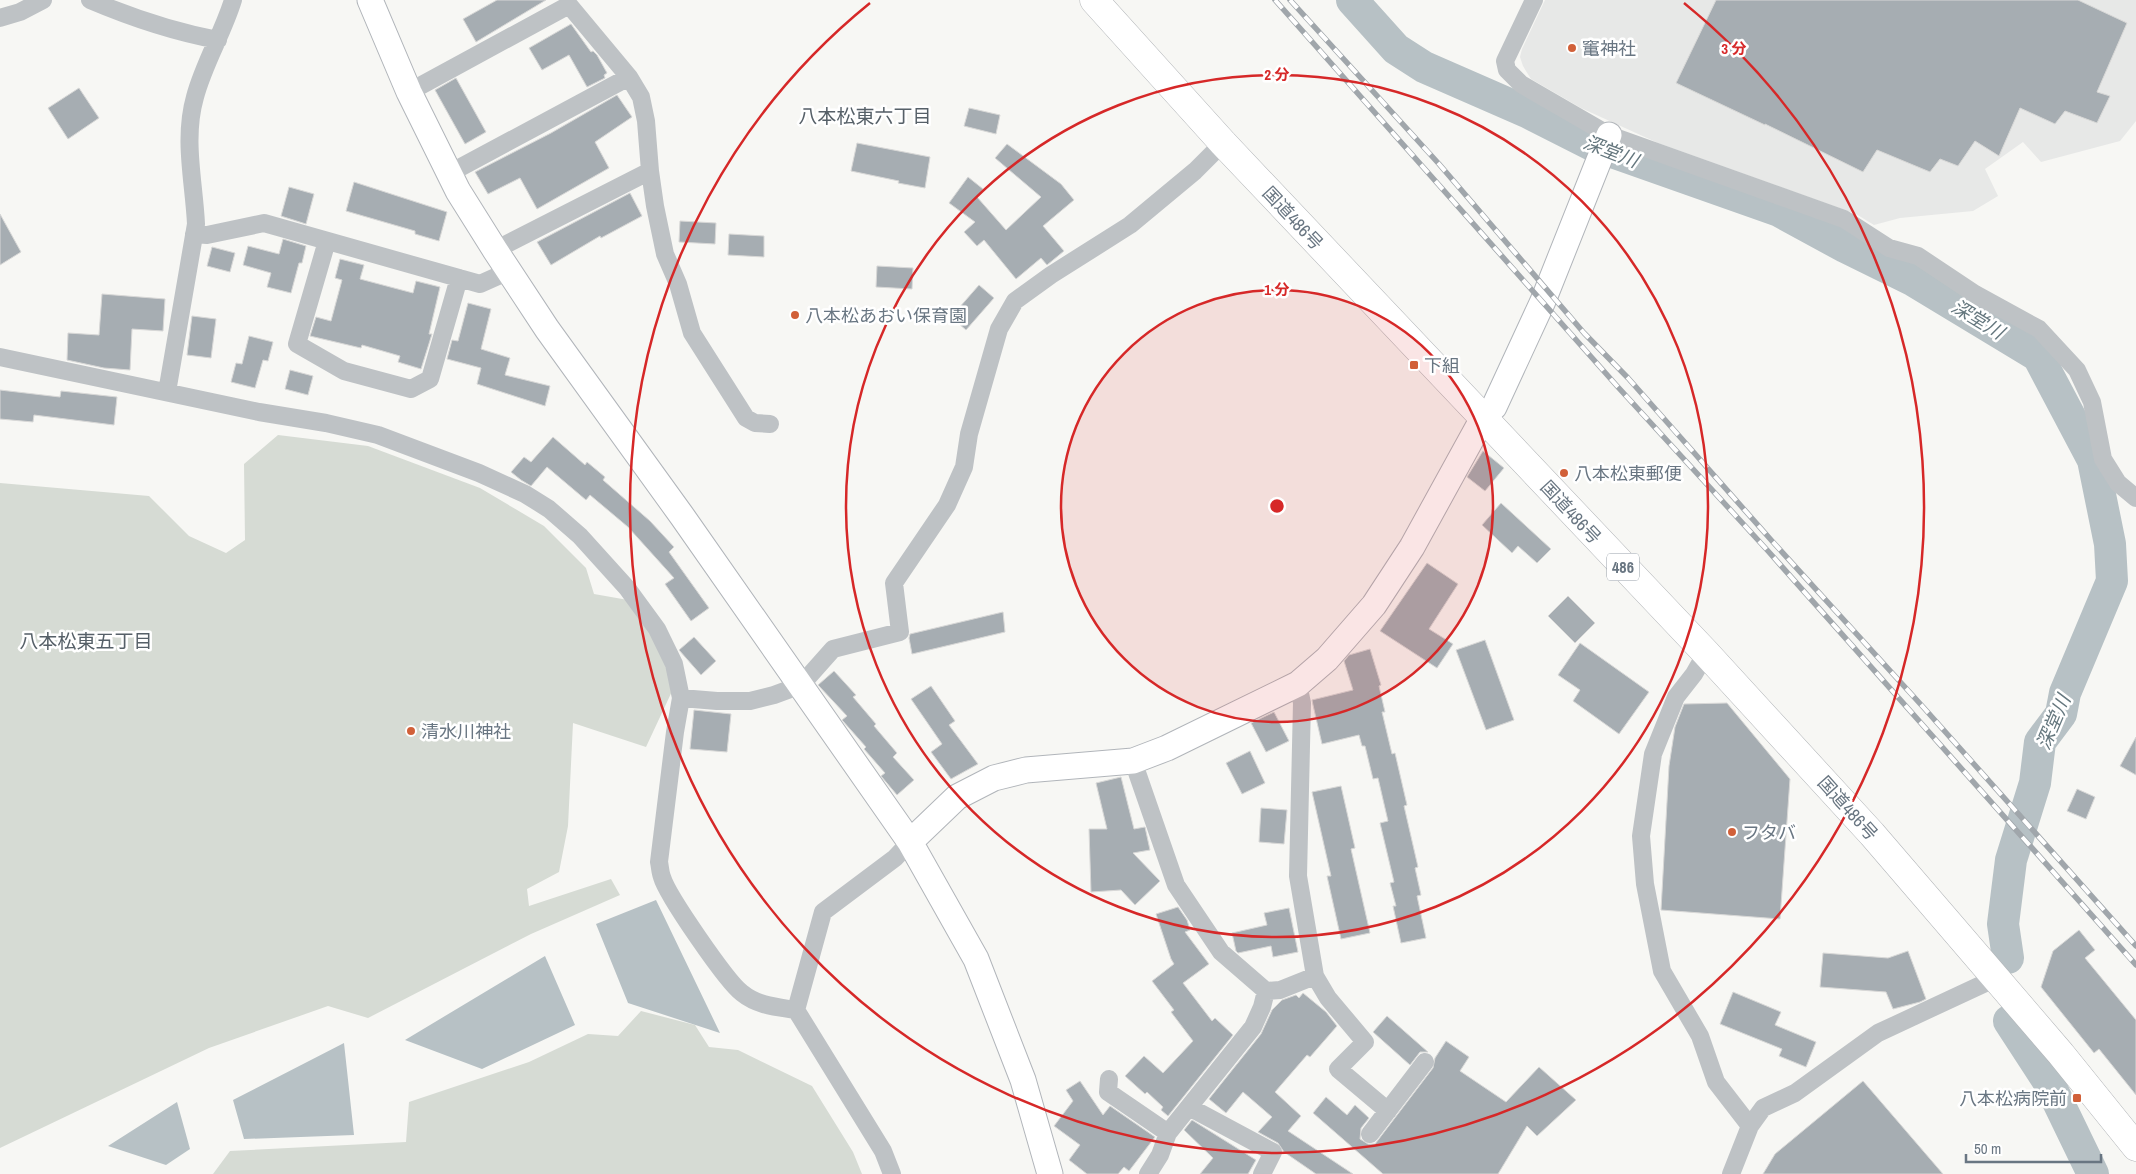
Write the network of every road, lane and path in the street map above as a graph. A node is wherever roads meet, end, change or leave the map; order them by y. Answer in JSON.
{"nodes":[{"id":1,"x":43,"y":0,"type":"edge"},
{"id":2,"x":90,"y":0,"type":"edge"},
{"id":3,"x":234,"y":0,"type":"edge"},
{"id":4,"x":370,"y":0,"type":"edge"},
{"id":5,"x":1094,"y":0,"type":"edge"},
{"id":6,"x":1534,"y":0,"type":"edge"},
{"id":7,"x":0,"y":18,"type":"edge"},
{"id":8,"x":218,"y":40,"type":"junction"},
{"id":9,"x":629,"y":77,"type":"junction"},
{"id":10,"x":410,"y":92,"type":"junction"},
{"id":11,"x":1223,"y":143,"type":"junction"},
{"id":12,"x":1606,"y":143,"type":"junction"},
{"id":13,"x":650,"y":171,"type":"junction"},
{"id":14,"x":450,"y":173,"type":"junction"},
{"id":15,"x":194,"y":234,"type":"junction"},
{"id":16,"x":327,"y":241,"type":"junction"},
{"id":17,"x":495,"y":250,"type":"junction"},
{"id":18,"x":508,"y":271,"type":"junction"},
{"id":19,"x":459,"y":278,"type":"junction"},
{"id":20,"x":0,"y":357,"type":"edge"},
{"id":21,"x":167,"y":392,"type":"junction"},
{"id":22,"x":1483,"y":418,"type":"junction"},
{"id":23,"x":770,"y":424,"type":"dead end"},
{"id":24,"x":2136,"y":498,"type":"edge"},
{"id":25,"x":1706,"y":653,"type":"junction"},
{"id":26,"x":1298,"y":684,"type":"junction"},
{"id":27,"x":801,"y":685,"type":"junction"},
{"id":28,"x":681,"y":698,"type":"junction"},
{"id":29,"x":1133,"y":761,"type":"junction"},
{"id":30,"x":910,"y":842,"type":"junction"},
{"id":31,"x":1315,"y":976,"type":"junction"},
{"id":32,"x":1996,"y":978,"type":"junction"},
{"id":33,"x":1266,"y":991,"type":"junction"},
{"id":34,"x":796,"y":1010,"type":"junction"},
{"id":35,"x":1425,"y":1062,"type":"dead end"},
{"id":36,"x":1108,"y":1079,"type":"dead end"},
{"id":37,"x":1190,"y":1107,"type":"junction"},
{"id":38,"x":1388,"y":1111,"type":"junction"},
{"id":39,"x":1750,"y":1126,"type":"junction"},
{"id":40,"x":1168,"y":1133,"type":"junction"},
{"id":41,"x":1370,"y":1134,"type":"dead end"},
{"id":42,"x":2136,"y":1147,"type":"edge"},
{"id":43,"x":892,"y":1174,"type":"edge"},
{"id":44,"x":1050,"y":1174,"type":"edge"},
{"id":45,"x":1148,"y":1174,"type":"edge"},
{"id":46,"x":1262,"y":1174,"type":"edge"},
{"id":47,"x":1731,"y":1174,"type":"edge"}],
"edges":[{"from":1,"to":7,"type":"street"},
{"from":2,"to":8,"type":"street"},
{"from":3,"to":8,"type":"street"},
{"from":4,"to":10,"type":"street"},
{"from":5,"to":11,"type":"highway","name":"国道486号","number":"486"},
{"from":6,"to":12,"type":"street"},
{"from":8,"to":15,"type":"street"},
{"from":9,"to":10,"type":"street"},
{"from":9,"to":13,"type":"street"},
{"from":9,"to":14,"type":"street"},
{"from":10,"to":14,"type":"street"},
{"from":11,"to":22,"type":"highway","name":"国道486号","number":"486"},
{"from":11,"to":27,"type":"street"},
{"from":12,"to":22,"type":"street"},
{"from":12,"to":24,"type":"street"},
{"from":13,"to":17,"type":"street"},
{"from":13,"to":23,"type":"street"},
{"from":14,"to":17,"type":"street"},
{"from":15,"to":16,"type":"street"},
{"from":15,"to":21,"type":"street"},
{"from":16,"to":19,"type":"street"},
{"from":16,"to":19,"type":"street"},
{"from":17,"to":18,"type":"street"},
{"from":18,"to":19,"type":"street"},
{"from":18,"to":27,"type":"street"},
{"from":20,"to":21,"type":"street"},
{"from":21,"to":28,"type":"street"},
{"from":22,"to":25,"type":"highway","name":"国道486号","number":"486"},
{"from":22,"to":26,"type":"street"},
{"from":25,"to":32,"type":"highway","name":"国道486号","number":"486"},
{"from":25,"to":39,"type":"street"},
{"from":26,"to":29,"type":"street"},
{"from":26,"to":31,"type":"street"},
{"from":27,"to":28,"type":"street"},
{"from":27,"to":30,"type":"street"},
{"from":28,"to":34,"type":"street"},
{"from":29,"to":30,"type":"street"},
{"from":29,"to":33,"type":"street"},
{"from":30,"to":34,"type":"street"},
{"from":30,"to":44,"type":"street"},
{"from":31,"to":33,"type":"street"},
{"from":31,"to":38,"type":"street"},
{"from":32,"to":39,"type":"street"},
{"from":32,"to":42,"type":"highway","name":"国道486号","number":"486"},
{"from":33,"to":37,"type":"street"},
{"from":34,"to":43,"type":"street"},
{"from":35,"to":38,"type":"street"},
{"from":36,"to":40,"type":"street"},
{"from":37,"to":40,"type":"street"},
{"from":37,"to":46,"type":"street"},
{"from":38,"to":41,"type":"street"},
{"from":39,"to":47,"type":"street"},
{"from":40,"to":45,"type":"street"}]}
